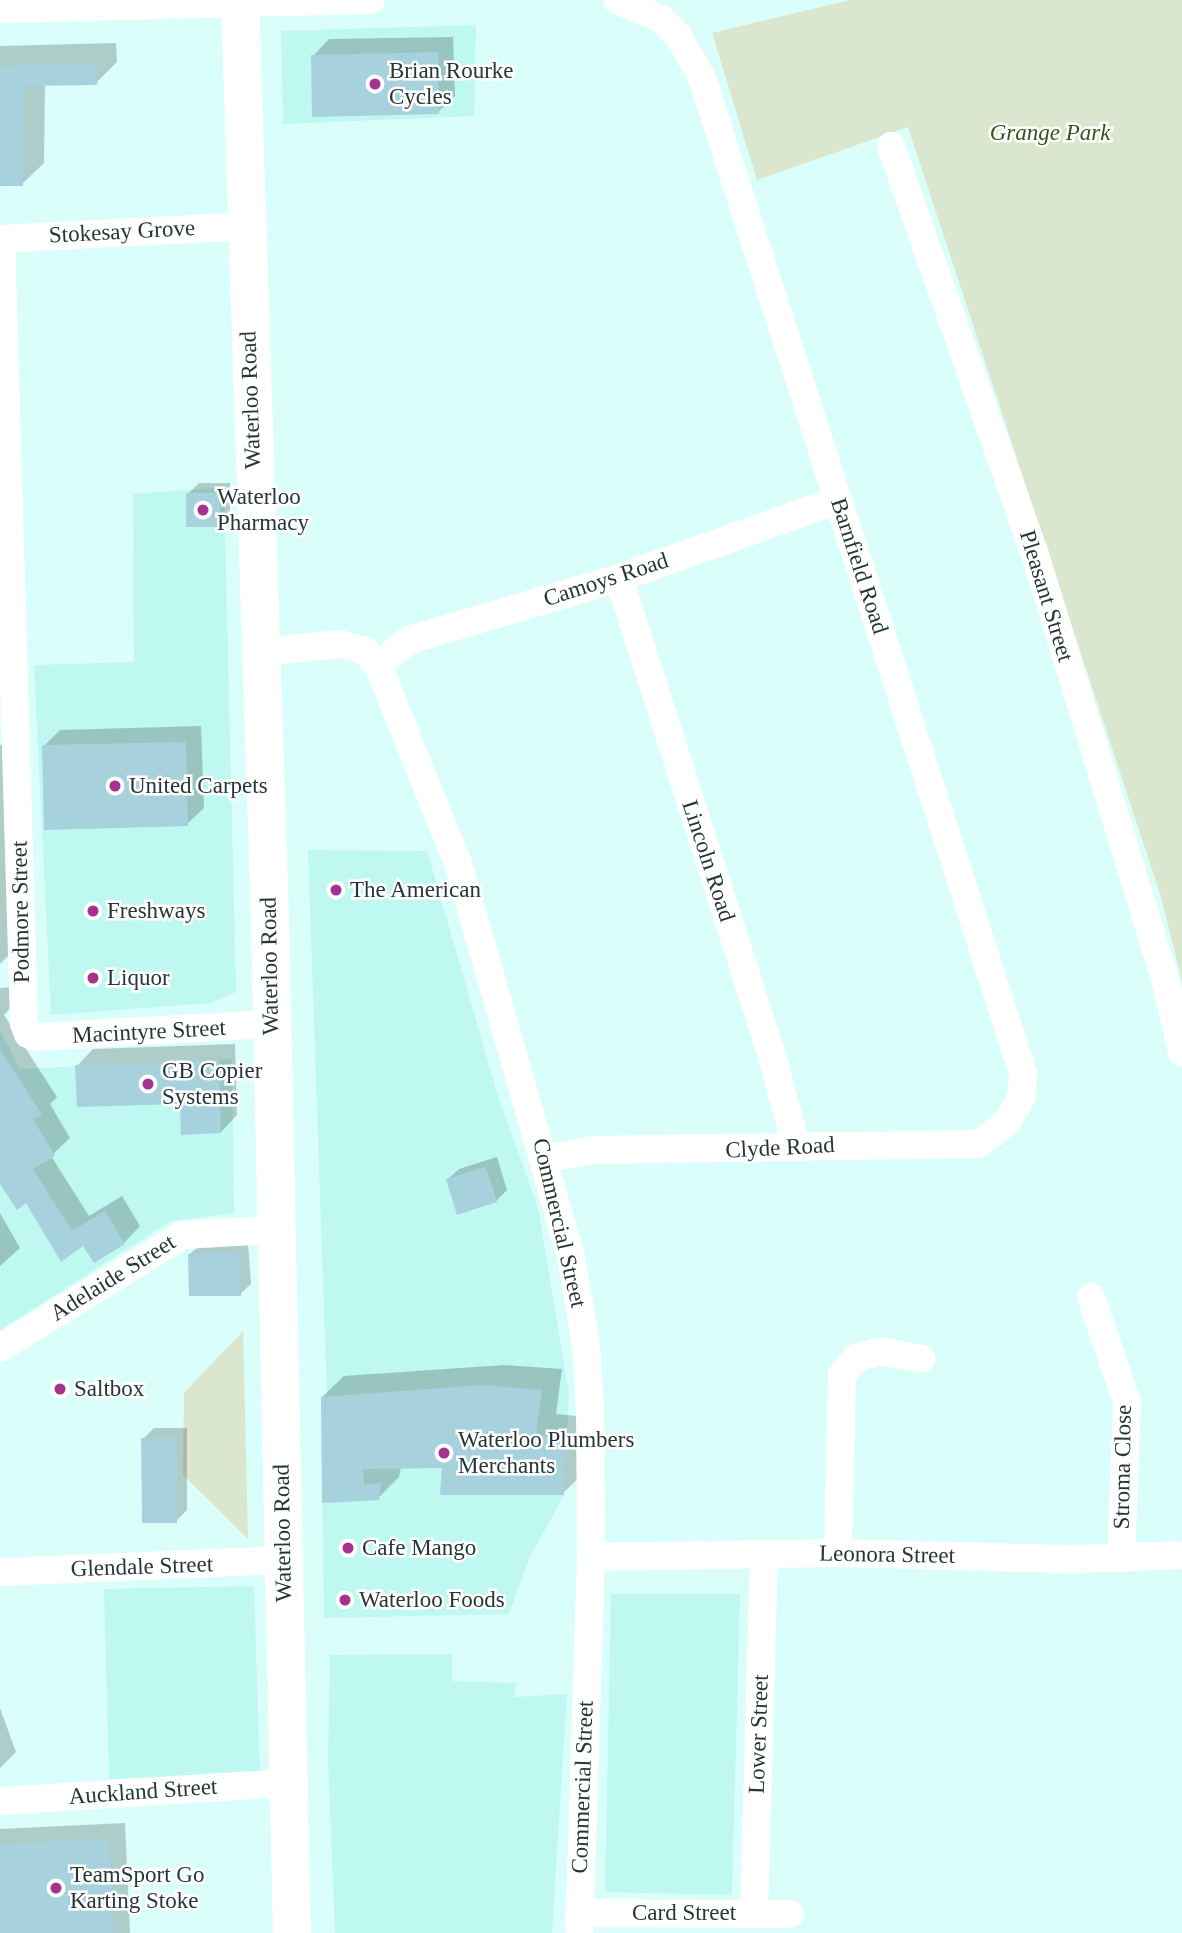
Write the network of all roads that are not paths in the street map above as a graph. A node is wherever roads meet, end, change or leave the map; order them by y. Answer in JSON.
{"nodes":[{"id":1,"x":371,"y":0,"type":"edge"},
{"id":2,"x":617,"y":0,"type":"edge"},
{"id":3,"x":240,"y":2,"type":"edge"},
{"id":4,"x":52,"y":3,"type":"edge"},
{"id":5,"x":0,"y":9,"type":"edge"},
{"id":6,"x":891,"y":146,"type":"dead end"},
{"id":7,"x":245,"y":226,"type":"junction"},
{"id":8,"x":1,"y":239,"type":"edge"},
{"id":9,"x":838,"y":500,"type":"junction"},
{"id":10,"x":3,"y":542,"type":"edge"},
{"id":11,"x":619,"y":578,"type":"junction"},
{"id":12,"x":261,"y":652,"type":"junction"},
{"id":13,"x":378,"y":666,"type":"junction"},
{"id":14,"x":270,"y":1024,"type":"junction"},
{"id":15,"x":28,"y":1034,"type":"joint"},
{"id":16,"x":1182,"y":1052,"type":"edge"},
{"id":17,"x":1008,"y":1121,"type":"joint"},
{"id":18,"x":796,"y":1144,"type":"junction"},
{"id":19,"x":546,"y":1159,"type":"junction"},
{"id":20,"x":276,"y":1230,"type":"junction"},
{"id":21,"x":1091,"y":1297,"type":"dead end"},
{"id":22,"x":0,"y":1348,"type":"edge"},
{"id":23,"x":921,"y":1359,"type":"dead end"},
{"id":24,"x":838,"y":1553,"type":"junction"},
{"id":25,"x":764,"y":1555,"type":"junction"},
{"id":26,"x":1182,"y":1555,"type":"edge"},
{"id":27,"x":591,"y":1558,"type":"junction"},
{"id":28,"x":1121,"y":1558,"type":"junction"},
{"id":29,"x":285,"y":1560,"type":"junction"},
{"id":30,"x":0,"y":1572,"type":"edge"},
{"id":31,"x":286,"y":1783,"type":"junction"},
{"id":32,"x":0,"y":1801,"type":"edge"},
{"id":33,"x":754,"y":1913,"type":"junction"},
{"id":34,"x":790,"y":1914,"type":"dead end"},
{"id":35,"x":579,"y":1923,"type":"edge"},
{"id":36,"x":292,"y":1933,"type":"edge"}],
"edges":[{"from":1,"to":3,"type":"street"},
{"from":2,"to":9,"type":"street","name":"Barnfield Road"},
{"from":3,"to":4,"type":"street"},
{"from":3,"to":7,"type":"main road","name":"Waterloo Road"},
{"from":4,"to":5,"type":"street"},
{"from":6,"to":16,"type":"street","name":"Pleasant Street"},
{"from":7,"to":8,"type":"street","name":"Stokesay Grove"},
{"from":7,"to":12,"type":"main road","name":"Waterloo Road"},
{"from":8,"to":10,"type":"street","name":"Podmore Street"},
{"from":9,"to":11,"type":"street","name":"Camoys Road"},
{"from":9,"to":17,"type":"street","name":"Barnfield Road"},
{"from":10,"to":15,"type":"street","name":"Podmore Street"},
{"from":11,"to":13,"type":"street","name":"Camoys Road"},
{"from":11,"to":18,"type":"street","name":"Lincoln Road"},
{"from":12,"to":13,"type":"street"},
{"from":12,"to":14,"type":"main road","name":"Waterloo Road"},
{"from":13,"to":19,"type":"street","name":"Commercial Street"},
{"from":14,"to":15,"type":"street","name":"Macintyre Street"},
{"from":14,"to":20,"type":"main road","name":"Waterloo Road"},
{"from":17,"to":18,"type":"street","name":"Clyde Road"},
{"from":18,"to":19,"type":"street","name":"Clyde Road"},
{"from":19,"to":27,"type":"street","name":"Commercial Street"},
{"from":20,"to":22,"type":"street","name":"Adelaide Street"},
{"from":20,"to":29,"type":"main road","name":"Waterloo Road"},
{"from":21,"to":28,"type":"street","name":"Stroma Close"},
{"from":23,"to":24,"type":"street"},
{"from":24,"to":25,"type":"street","name":"Leonora Street"},
{"from":24,"to":28,"type":"street","name":"Leonora Street"},
{"from":25,"to":27,"type":"street","name":"Leonora Street"},
{"from":25,"to":33,"type":"street","name":"Lower Street"},
{"from":26,"to":28,"type":"street","name":"Leonora Street"},
{"from":27,"to":35,"type":"street","name":"Commercial Street"},
{"from":29,"to":30,"type":"street","name":"Glendale Street"},
{"from":29,"to":31,"type":"main road","name":"Waterloo Road"},
{"from":31,"to":32,"type":"street","name":"Auckland Street"},
{"from":31,"to":36,"type":"main road","name":"Waterloo Road"},
{"from":33,"to":34,"type":"street","name":"Card Street"},
{"from":33,"to":35,"type":"street","name":"Card Street"}]}
